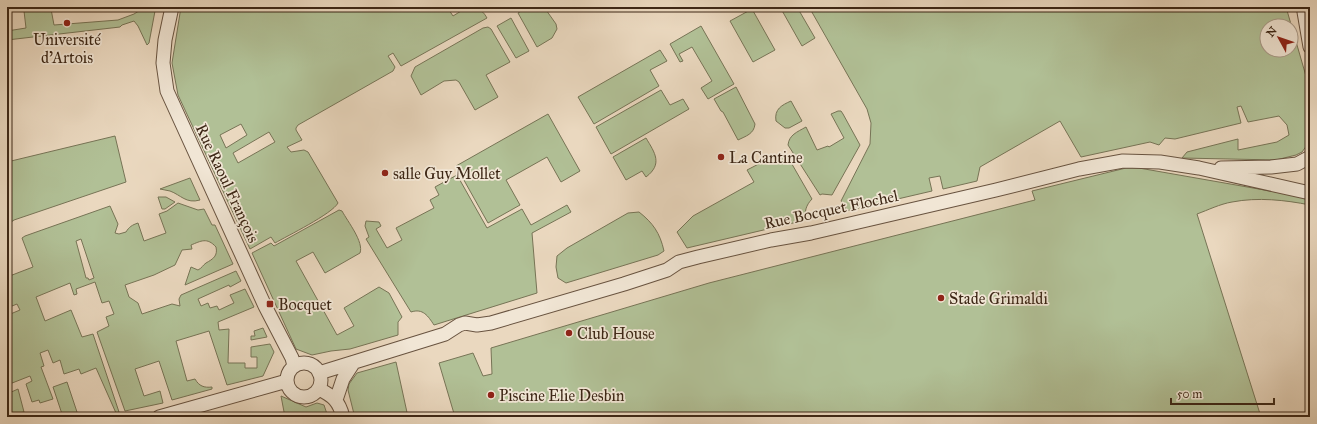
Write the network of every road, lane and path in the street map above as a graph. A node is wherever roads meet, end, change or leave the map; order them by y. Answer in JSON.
{"nodes":[{"id":1,"x":172,"y":7,"type":"edge"},
{"id":2,"x":1303,"y":9,"type":"edge"},
{"id":3,"x":1310,"y":25,"type":"edge"},
{"id":4,"x":1310,"y":47,"type":"edge"},
{"id":5,"x":1310,"y":157,"type":"edge"},
{"id":6,"x":1200,"y":168,"type":"junction"},
{"id":7,"x":1310,"y":193,"type":"edge"},
{"id":8,"x":354,"y":362,"type":"junction"},
{"id":9,"x":294,"y":366,"type":"junction"},
{"id":10,"x":319,"y":373,"type":"junction"},
{"id":11,"x":287,"y":381,"type":"junction"},
{"id":12,"x":319,"y":389,"type":"junction"},
{"id":13,"x":336,"y":400,"type":"junction"},
{"id":14,"x":159,"y":417,"type":"edge"},
{"id":15,"x":343,"y":417,"type":"edge"}],
"edges":[{"from":1,"to":9,"type":"street","name":"Rue Raoul François"},
{"from":2,"to":3,"type":"street"},
{"from":2,"to":4,"type":"street"},
{"from":5,"to":6,"type":"street","name":"Rue Bocquet Flochel"},
{"from":6,"to":7,"type":"street","name":"Rue Bocquet Flochel"},
{"from":6,"to":8,"type":"street","name":"Rue Bocquet Flochel"},
{"from":8,"to":10,"type":"street","name":"Rue Bocquet Flochel"},
{"from":8,"to":13,"type":"street"},
{"from":9,"to":10,"type":"street"},
{"from":9,"to":11,"type":"street"},
{"from":10,"to":12,"type":"street"},
{"from":11,"to":12,"type":"street"},
{"from":11,"to":14,"type":"street"},
{"from":12,"to":13,"type":"street"},
{"from":13,"to":15,"type":"street"}]}
